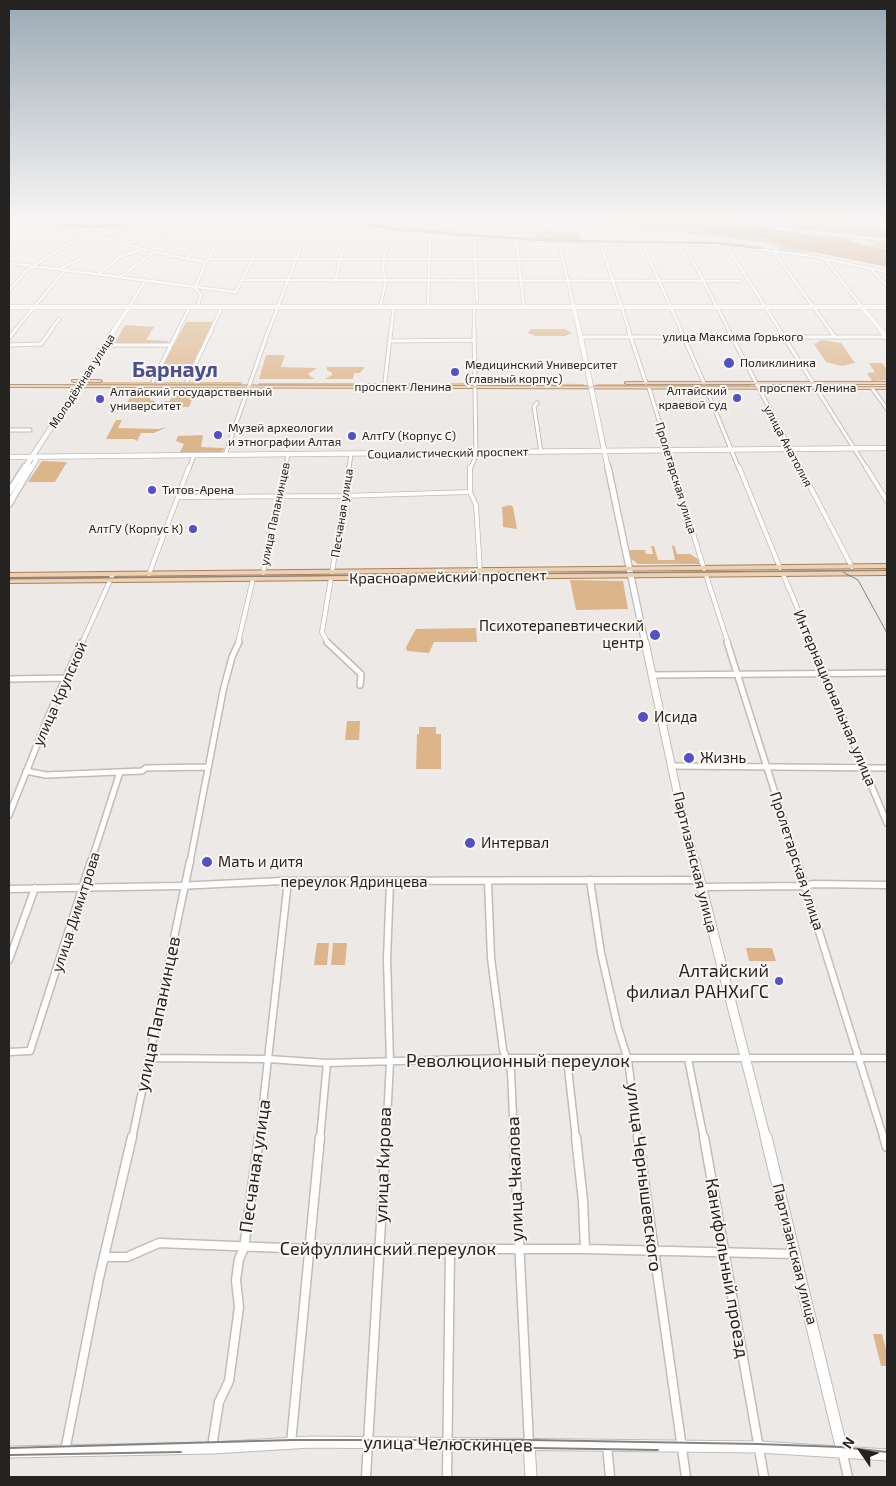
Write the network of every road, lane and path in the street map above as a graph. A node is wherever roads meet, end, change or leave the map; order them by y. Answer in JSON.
{"nodes":[{"id":1,"x":49,"y":289,"type":"edge"},
{"id":2,"x":140,"y":289,"type":"edge"},
{"id":3,"x":196,"y":289,"type":"edge"},
{"id":4,"x":209,"y":289,"type":"edge"},
{"id":5,"x":239,"y":289,"type":"edge"},
{"id":6,"x":285,"y":289,"type":"edge"},
{"id":7,"x":384,"y":289,"type":"edge"},
{"id":8,"x":428,"y":289,"type":"edge"},
{"id":9,"x":476,"y":289,"type":"edge"},
{"id":10,"x":521,"y":289,"type":"edge"},
{"id":11,"x":569,"y":289,"type":"edge"},
{"id":12,"x":615,"y":289,"type":"edge"},
{"id":13,"x":662,"y":289,"type":"edge"},
{"id":14,"x":706,"y":289,"type":"edge"},
{"id":15,"x":754,"y":289,"type":"edge"},
{"id":16,"x":802,"y":289,"type":"edge"},
{"id":17,"x":848,"y":289,"type":"edge"},
{"id":18,"x":477,"y":302,"type":"dead end"},
{"id":19,"x":9,"y":307,"type":"edge"},
{"id":20,"x":35,"y":307,"type":"junction"},
{"id":21,"x":129,"y":307,"type":"junction"},
{"id":22,"x":190,"y":307,"type":"junction"},
{"id":23,"x":196,"y":307,"type":"junction"},
{"id":24,"x":277,"y":307,"type":"junction"},
{"id":25,"x":380,"y":307,"type":"junction"},
{"id":26,"x":394,"y":307,"type":"junction"},
{"id":27,"x":428,"y":307,"type":"junction"},
{"id":28,"x":474,"y":307,"type":"junction"},
{"id":29,"x":524,"y":307,"type":"junction"},
{"id":30,"x":815,"y":307,"type":"junction"},
{"id":31,"x":862,"y":307,"type":"junction"},
{"id":32,"x":887,"y":307,"type":"edge"},
{"id":33,"x":222,"y":308,"type":"junction"},
{"id":34,"x":574,"y":308,"type":"junction"},
{"id":35,"x":621,"y":308,"type":"junction"},
{"id":36,"x":671,"y":308,"type":"junction"},
{"id":37,"x":716,"y":308,"type":"junction"},
{"id":38,"x":766,"y":308,"type":"junction"},
{"id":39,"x":58,"y":319,"type":"dead end"},
{"id":40,"x":835,"y":336,"type":"junction"},
{"id":41,"x":580,"y":337,"type":"junction"},
{"id":42,"x":631,"y":337,"type":"junction"},
{"id":43,"x":684,"y":337,"type":"junction"},
{"id":44,"x":730,"y":337,"type":"junction"},
{"id":45,"x":784,"y":337,"type":"junction"},
{"id":46,"x":887,"y":337,"type":"edge"},
{"id":47,"x":9,"y":338,"type":"edge"},
{"id":48,"x":474,"y":340,"type":"junction"},
{"id":49,"x":390,"y":341,"type":"junction"},
{"id":50,"x":9,"y":345,"type":"edge"},
{"id":51,"x":104,"y":345,"type":"junction"},
{"id":52,"x":170,"y":345,"type":"junction"},
{"id":53,"x":9,"y":381,"type":"edge"},
{"id":54,"x":82,"y":381,"type":"junction"},
{"id":55,"x":153,"y":381,"type":"junction"},
{"id":56,"x":187,"y":381,"type":"junction"},
{"id":57,"x":385,"y":382,"type":"junction"},
{"id":58,"x":887,"y":383,"type":"edge"},
{"id":59,"x":251,"y":384,"type":"junction"},
{"id":60,"x":755,"y":384,"type":"junction"},
{"id":61,"x":473,"y":385,"type":"junction"},
{"id":62,"x":590,"y":385,"type":"junction"},
{"id":63,"x":647,"y":385,"type":"junction"},
{"id":64,"x":9,"y":386,"type":"edge"},
{"id":65,"x":79,"y":386,"type":"junction"},
{"id":66,"x":705,"y":386,"type":"junction"},
{"id":67,"x":815,"y":386,"type":"junction"},
{"id":68,"x":872,"y":388,"type":"junction"},
{"id":69,"x":887,"y":388,"type":"edge"},
{"id":70,"x":536,"y":403,"type":"dead end"},
{"id":71,"x":887,"y":409,"type":"edge"},
{"id":72,"x":9,"y":430,"type":"edge"},
{"id":73,"x":30,"y":430,"type":"dead end"},
{"id":74,"x":887,"y":448,"type":"edge"},
{"id":75,"x":855,"y":449,"type":"junction"},
{"id":76,"x":732,"y":450,"type":"junction"},
{"id":77,"x":790,"y":450,"type":"junction"},
{"id":78,"x":603,"y":451,"type":"junction"},
{"id":79,"x":668,"y":451,"type":"junction"},
{"id":80,"x":541,"y":452,"type":"junction"},
{"id":81,"x":476,"y":453,"type":"junction"},
{"id":82,"x":351,"y":454,"type":"junction"},
{"id":83,"x":34,"y":455,"type":"junction"},
{"id":84,"x":194,"y":455,"type":"junction"},
{"id":85,"x":288,"y":455,"type":"junction"},
{"id":86,"x":9,"y":456,"type":"edge"},
{"id":87,"x":225,"y":456,"type":"junction"},
{"id":88,"x":9,"y":492,"type":"edge"},
{"id":89,"x":470,"y":492,"type":"junction"},
{"id":90,"x":278,"y":496,"type":"junction"},
{"id":91,"x":345,"y":496,"type":"junction"},
{"id":92,"x":178,"y":497,"type":"junction"},
{"id":93,"x":887,"y":501,"type":"edge"},
{"id":94,"x":9,"y":504,"type":"edge"},
{"id":95,"x":887,"y":566,"type":"edge"},
{"id":96,"x":852,"y":567,"type":"junction"},
{"id":97,"x":480,"y":571,"type":"junction"},
{"id":98,"x":782,"y":571,"type":"junction"},
{"id":99,"x":705,"y":572,"type":"junction"},
{"id":100,"x":887,"y":572,"type":"edge"},
{"id":101,"x":263,"y":573,"type":"junction"},
{"id":102,"x":630,"y":573,"type":"junction"},
{"id":103,"x":149,"y":574,"type":"junction"},
{"id":104,"x":446,"y":574,"type":"junction"},
{"id":105,"x":9,"y":575,"type":"edge"},
{"id":106,"x":332,"y":575,"type":"junction"},
{"id":107,"x":112,"y":577,"type":"junction"},
{"id":108,"x":253,"y":579,"type":"junction"},
{"id":109,"x":9,"y":581,"type":"edge"},
{"id":110,"x":887,"y":672,"type":"edge"},
{"id":111,"x":824,"y":674,"type":"junction"},
{"id":112,"x":652,"y":675,"type":"junction"},
{"id":113,"x":738,"y":675,"type":"junction"},
{"id":114,"x":66,"y":678,"type":"junction"},
{"id":115,"x":9,"y":679,"type":"edge"},
{"id":116,"x":360,"y":685,"type":"dead end"},
{"id":117,"x":672,"y":766,"type":"junction"},
{"id":118,"x":767,"y":767,"type":"junction"},
{"id":119,"x":208,"y":768,"type":"junction"},
{"id":120,"x":864,"y":768,"type":"junction"},
{"id":121,"x":887,"y":768,"type":"edge"},
{"id":122,"x":26,"y":771,"type":"junction"},
{"id":123,"x":120,"y":772,"type":"junction"},
{"id":124,"x":9,"y":815,"type":"edge"},
{"id":125,"x":887,"y":823,"type":"edge"},
{"id":126,"x":590,"y":880,"type":"junction"},
{"id":127,"x":288,"y":881,"type":"junction"},
{"id":128,"x":390,"y":882,"type":"junction"},
{"id":129,"x":488,"y":882,"type":"junction"},
{"id":130,"x":700,"y":884,"type":"junction"},
{"id":131,"x":185,"y":885,"type":"junction"},
{"id":132,"x":887,"y":885,"type":"edge"},
{"id":133,"x":805,"y":886,"type":"junction"},
{"id":134,"x":9,"y":888,"type":"edge"},
{"id":135,"x":36,"y":888,"type":"junction"},
{"id":136,"x":84,"y":888,"type":"junction"},
{"id":137,"x":9,"y":960,"type":"edge"},
{"id":138,"x":9,"y":1052,"type":"edge"},
{"id":139,"x":149,"y":1058,"type":"junction"},
{"id":140,"x":505,"y":1058,"type":"junction"},
{"id":141,"x":746,"y":1058,"type":"junction"},
{"id":142,"x":860,"y":1058,"type":"junction"},
{"id":143,"x":887,"y":1058,"type":"edge"},
{"id":144,"x":268,"y":1059,"type":"junction"},
{"id":145,"x":567,"y":1059,"type":"junction"},
{"id":146,"x":688,"y":1059,"type":"junction"},
{"id":147,"x":628,"y":1060,"type":"junction"},
{"id":148,"x":390,"y":1062,"type":"junction"},
{"id":149,"x":327,"y":1063,"type":"junction"},
{"id":150,"x":887,"y":1147,"type":"edge"},
{"id":151,"x":244,"y":1248,"type":"junction"},
{"id":152,"x":309,"y":1249,"type":"junction"},
{"id":153,"x":518,"y":1249,"type":"junction"},
{"id":154,"x":586,"y":1249,"type":"junction"},
{"id":155,"x":380,"y":1250,"type":"junction"},
{"id":156,"x":450,"y":1250,"type":"junction"},
{"id":157,"x":653,"y":1250,"type":"junction"},
{"id":158,"x":724,"y":1251,"type":"junction"},
{"id":159,"x":794,"y":1254,"type":"junction"},
{"id":160,"x":104,"y":1257,"type":"junction"},
{"id":161,"x":291,"y":1443,"type":"junction"},
{"id":162,"x":367,"y":1443,"type":"junction"},
{"id":163,"x":448,"y":1444,"type":"junction"},
{"id":164,"x":529,"y":1444,"type":"junction"},
{"id":165,"x":607,"y":1446,"type":"junction"},
{"id":166,"x":682,"y":1447,"type":"junction"},
{"id":167,"x":759,"y":1447,"type":"junction"},
{"id":168,"x":212,"y":1448,"type":"junction"},
{"id":169,"x":842,"y":1450,"type":"junction"},
{"id":170,"x":65,"y":1451,"type":"junction"},
{"id":171,"x":9,"y":1452,"type":"edge"},
{"id":172,"x":887,"y":1455,"type":"edge"},
{"id":173,"x":366,"y":1477,"type":"edge"},
{"id":174,"x":447,"y":1477,"type":"edge"},
{"id":175,"x":531,"y":1477,"type":"edge"},
{"id":176,"x":610,"y":1477,"type":"edge"},
{"id":177,"x":686,"y":1477,"type":"edge"},
{"id":178,"x":764,"y":1477,"type":"edge"},
{"id":179,"x":848,"y":1477,"type":"edge"}],
"edges":[{"from":1,"to":20,"type":"street"},
{"from":2,"to":21,"type":"street","name":"Молодёжная улица"},
{"from":3,"to":23,"type":"street"},
{"from":4,"to":5,"type":"street"},
{"from":6,"to":24,"type":"street"},
{"from":7,"to":25,"type":"street"},
{"from":8,"to":27,"type":"street"},
{"from":9,"to":18,"type":"street"},
{"from":10,"to":29,"type":"street"},
{"from":11,"to":34,"type":"street","name":"Партизанская улица"},
{"from":12,"to":35,"type":"street","name":"Пролетарская улица"},
{"from":13,"to":36,"type":"street","name":"Интернациональная улица"},
{"from":14,"to":37,"type":"street","name":"улица Анатолия"},
{"from":15,"to":38,"type":"street"},
{"from":16,"to":30,"type":"street"},
{"from":17,"to":31,"type":"street"},
{"from":19,"to":20,"type":"main road"},
{"from":20,"to":21,"type":"main road"},
{"from":20,"to":47,"type":"street"},
{"from":21,"to":22,"type":"main road"},
{"from":21,"to":51,"type":"main road","name":"Молодёжная улица"},
{"from":22,"to":23,"type":"main road"},
{"from":22,"to":52,"type":"street"},
{"from":23,"to":33,"type":"main road"},
{"from":24,"to":25,"type":"main road"},
{"from":24,"to":33,"type":"main road"},
{"from":24,"to":59,"type":"street"},
{"from":25,"to":26,"type":"main road"},
{"from":26,"to":27,"type":"main road"},
{"from":26,"to":49,"type":"street"},
{"from":27,"to":28,"type":"main road"},
{"from":28,"to":29,"type":"main road"},
{"from":28,"to":48,"type":"street"},
{"from":29,"to":34,"type":"main road"},
{"from":30,"to":31,"type":"main road"},
{"from":30,"to":38,"type":"main road"},
{"from":30,"to":40,"type":"street"},
{"from":31,"to":32,"type":"main road"},
{"from":31,"to":46,"type":"main road"},
{"from":33,"to":56,"type":"street"},
{"from":34,"to":35,"type":"main road"},
{"from":34,"to":41,"type":"main road","name":"Партизанская улица"},
{"from":35,"to":36,"type":"main road"},
{"from":35,"to":42,"type":"street","name":"Пролетарская улица"},
{"from":36,"to":37,"type":"main road"},
{"from":36,"to":43,"type":"street","name":"Интернациональная улица"},
{"from":37,"to":38,"type":"main road"},
{"from":37,"to":44,"type":"street","name":"улица Анатолия"},
{"from":38,"to":45,"type":"street"},
{"from":39,"to":50,"type":"street"},
{"from":40,"to":45,"type":"street","name":"улица Максима Горького"},
{"from":40,"to":46,"type":"street","name":"улица Максима Горького"},
{"from":41,"to":42,"type":"street","name":"улица Максима Горького"},
{"from":41,"to":62,"type":"main road","name":"Партизанская улица"},
{"from":42,"to":43,"type":"street","name":"улица Максима Горького"},
{"from":42,"to":63,"type":"street","name":"Пролетарская улица"},
{"from":43,"to":44,"type":"street","name":"улица Максима Горького"},
{"from":43,"to":66,"type":"street","name":"Интернациональная улица"},
{"from":44,"to":45,"type":"street","name":"улица Максима Горького"},
{"from":44,"to":60,"type":"street","name":"улица Анатолия"},
{"from":45,"to":67,"type":"street"},
{"from":48,"to":49,"type":"street"},
{"from":48,"to":61,"type":"street"},
{"from":49,"to":57,"type":"street"},
{"from":51,"to":52,"type":"street"},
{"from":51,"to":54,"type":"main road","name":"Молодёжная улица"},
{"from":52,"to":55,"type":"street"},
{"from":53,"to":54,"type":"main road","name":"проспект Ленина"},
{"from":54,"to":55,"type":"main road","name":"проспект Ленина"},
{"from":54,"to":65,"type":"main road","name":"Молодёжная улица"},
{"from":55,"to":56,"type":"main road","name":"проспект Ленина"},
{"from":56,"to":59,"type":"main road","name":"проспект Ленина"},
{"from":57,"to":59,"type":"main road","name":"проспект Ленина"},
{"from":57,"to":61,"type":"main road","name":"проспект Ленина"},
{"from":58,"to":67,"type":"main road","name":"проспект Ленина"},
{"from":59,"to":61,"type":"main road","name":"проспект Ленина"},
{"from":59,"to":65,"type":"main road","name":"проспект Ленина"},
{"from":59,"to":87,"type":"street"},
{"from":60,"to":66,"type":"main road","name":"проспект Ленина"},
{"from":60,"to":67,"type":"main road","name":"проспект Ленина"},
{"from":60,"to":77,"type":"street","name":"улица Анатолия"},
{"from":61,"to":62,"type":"main road","name":"проспект Ленина"},
{"from":61,"to":81,"type":"street"},
{"from":62,"to":63,"type":"main road","name":"проспект Ленина"},
{"from":62,"to":78,"type":"main road","name":"Партизанская улица"},
{"from":63,"to":66,"type":"main road","name":"проспект Ленина"},
{"from":63,"to":79,"type":"street","name":"Пролетарская улица"},
{"from":64,"to":65,"type":"main road","name":"проспект Ленина"},
{"from":65,"to":83,"type":"main road","name":"Молодёжная улица"},
{"from":66,"to":76,"type":"street","name":"Интернациональная улица"},
{"from":67,"to":68,"type":"main road","name":"проспект Ленина"},
{"from":67,"to":75,"type":"street"},
{"from":68,"to":69,"type":"main road","name":"проспект Ленина"},
{"from":68,"to":71,"type":"street"},
{"from":70,"to":80,"type":"street"},
{"from":72,"to":73,"type":"street"},
{"from":74,"to":75,"type":"main road","name":"Социалистический проспект"},
{"from":75,"to":77,"type":"main road","name":"Социалистический проспект"},
{"from":75,"to":93,"type":"street"},
{"from":76,"to":77,"type":"main road","name":"Социалистический проспект"},
{"from":76,"to":79,"type":"main road","name":"Социалистический проспект"},
{"from":76,"to":98,"type":"street","name":"Интернациональная улица"},
{"from":77,"to":96,"type":"street","name":"улица Анатолия"},
{"from":78,"to":79,"type":"main road","name":"Социалистический проспект"},
{"from":78,"to":80,"type":"main road","name":"Социалистический проспект"},
{"from":78,"to":102,"type":"main road","name":"Партизанская улица"},
{"from":79,"to":99,"type":"street","name":"Пролетарская улица"},
{"from":80,"to":81,"type":"main road","name":"Социалистический проспект"},
{"from":81,"to":82,"type":"main road","name":"Социалистический проспект"},
{"from":81,"to":89,"type":"street"},
{"from":82,"to":85,"type":"main road","name":"Социалистический проспект"},
{"from":82,"to":91,"type":"street","name":"Песчаная улица"},
{"from":83,"to":84,"type":"main road","name":"Социалистический проспект"},
{"from":83,"to":86,"type":"main road","name":"Социалистический проспект"},
{"from":83,"to":88,"type":"main road","name":"Молодёжная улица"},
{"from":83,"to":94,"type":"main road","name":"Молодёжная улица"},
{"from":84,"to":87,"type":"main road","name":"Социалистический проспект"},
{"from":84,"to":92,"type":"street"},
{"from":85,"to":87,"type":"main road","name":"Социалистический проспект"},
{"from":85,"to":90,"type":"street","name":"улица Папанинцев"},
{"from":89,"to":91,"type":"street"},
{"from":89,"to":97,"type":"street"},
{"from":90,"to":91,"type":"street"},
{"from":90,"to":92,"type":"street"},
{"from":90,"to":101,"type":"street","name":"улица Папанинцев"},
{"from":91,"to":106,"type":"street","name":"Песчаная улица"},
{"from":92,"to":103,"type":"street"},
{"from":95,"to":96,"type":"main road","name":"Красноармейский проспект"},
{"from":96,"to":98,"type":"main road","name":"Красноармейский проспект"},
{"from":97,"to":102,"type":"main road","name":"Красноармейский проспект"},
{"from":97,"to":104,"type":"main road","name":"Красноармейский проспект"},
{"from":98,"to":99,"type":"main road","name":"Красноармейский проспект"},
{"from":98,"to":100,"type":"main road","name":"Красноармейский проспект"},
{"from":98,"to":111,"type":"street","name":"Интернациональная улица"},
{"from":99,"to":102,"type":"main road","name":"Красноармейский проспект"},
{"from":99,"to":113,"type":"street","name":"Пролетарская улица"},
{"from":101,"to":103,"type":"main road","name":"Красноармейский проспект"},
{"from":101,"to":106,"type":"main road","name":"Красноармейский проспект"},
{"from":102,"to":104,"type":"main road","name":"Красноармейский проспект"},
{"from":102,"to":112,"type":"main road","name":"Партизанская улица"},
{"from":103,"to":107,"type":"main road","name":"Красноармейский проспект"},
{"from":104,"to":106,"type":"main road","name":"Красноармейский проспект"},
{"from":105,"to":107,"type":"main road","name":"Красноармейский проспект"},
{"from":106,"to":108,"type":"main road","name":"Красноармейский проспект"},
{"from":106,"to":116,"type":"street","name":"Песчаная улица"},
{"from":107,"to":108,"type":"main road","name":"Красноармейский проспект"},
{"from":107,"to":109,"type":"main road","name":"Красноармейский проспект"},
{"from":107,"to":114,"type":"street","name":"улица Крупской"},
{"from":108,"to":119,"type":"street","name":"улица Папанинцев"},
{"from":110,"to":111,"type":"street"},
{"from":111,"to":113,"type":"street"},
{"from":111,"to":120,"type":"street","name":"Интернациональная улица"},
{"from":112,"to":113,"type":"street"},
{"from":112,"to":117,"type":"main road","name":"Партизанская улица"},
{"from":113,"to":118,"type":"street","name":"Пролетарская улица"},
{"from":114,"to":115,"type":"street"},
{"from":114,"to":122,"type":"street","name":"улица Крупской"},
{"from":117,"to":118,"type":"street"},
{"from":117,"to":130,"type":"main road","name":"Партизанская улица"},
{"from":118,"to":120,"type":"street"},
{"from":118,"to":133,"type":"street","name":"Пролетарская улица"},
{"from":119,"to":123,"type":"street"},
{"from":119,"to":131,"type":"street","name":"улица Папанинцев"},
{"from":120,"to":121,"type":"street"},
{"from":120,"to":125,"type":"street","name":"Интернациональная улица"},
{"from":122,"to":123,"type":"street"},
{"from":122,"to":124,"type":"street","name":"улица Крупской"},
{"from":123,"to":136,"type":"street","name":"улица Димитрова"},
{"from":126,"to":129,"type":"street","name":"переулок Ядринцева"},
{"from":126,"to":130,"type":"street","name":"переулок Ядринцева"},
{"from":126,"to":147,"type":"street","name":"улица Чернышевского"},
{"from":127,"to":128,"type":"street","name":"переулок Ядринцева"},
{"from":127,"to":131,"type":"street","name":"переулок Ядринцева"},
{"from":127,"to":144,"type":"street","name":"Песчаная улица"},
{"from":128,"to":129,"type":"street","name":"переулок Ядринцева"},
{"from":128,"to":148,"type":"street","name":"улица Кирова"},
{"from":129,"to":140,"type":"street","name":"улица Чкалова"},
{"from":130,"to":133,"type":"street","name":"переулок Ядринцева"},
{"from":130,"to":141,"type":"main road","name":"Партизанская улица"},
{"from":131,"to":136,"type":"street","name":"переулок Ядринцева"},
{"from":131,"to":139,"type":"street","name":"улица Папанинцев"},
{"from":132,"to":133,"type":"street","name":"переулок Ядринцева"},
{"from":133,"to":142,"type":"street","name":"Пролетарская улица"},
{"from":134,"to":135,"type":"street","name":"переулок Ядринцева"},
{"from":135,"to":136,"type":"street","name":"переулок Ядринцева"},
{"from":135,"to":137,"type":"street"},
{"from":136,"to":138,"type":"street","name":"улица Димитрова"},
{"from":139,"to":144,"type":"street","name":"Революционный переулок"},
{"from":139,"to":160,"type":"street","name":"улица Папанинцев"},
{"from":140,"to":145,"type":"street","name":"Революционный переулок"},
{"from":140,"to":148,"type":"street","name":"Революционный переулок"},
{"from":140,"to":153,"type":"street","name":"улица Чкалова"},
{"from":141,"to":142,"type":"street","name":"Революционный переулок"},
{"from":141,"to":146,"type":"street","name":"Революционный переулок"},
{"from":141,"to":159,"type":"main road","name":"Партизанская улица"},
{"from":142,"to":143,"type":"street","name":"Революционный переулок"},
{"from":142,"to":150,"type":"street","name":"Пролетарская улица"},
{"from":144,"to":149,"type":"street","name":"Революционный переулок"},
{"from":144,"to":151,"type":"street","name":"Песчаная улица"},
{"from":145,"to":147,"type":"street","name":"Революционный переулок"},
{"from":145,"to":154,"type":"street"},
{"from":146,"to":147,"type":"street","name":"Революционный переулок"},
{"from":146,"to":158,"type":"street","name":"Канифольный проезд"},
{"from":147,"to":157,"type":"street","name":"улица Чернышевского"},
{"from":148,"to":149,"type":"street","name":"Революционный переулок"},
{"from":148,"to":155,"type":"street","name":"улица Кирова"},
{"from":149,"to":152,"type":"street"},
{"from":151,"to":152,"type":"street","name":"Сейфуллинский переулок"},
{"from":151,"to":160,"type":"street","name":"Сейфуллинский переулок"},
{"from":151,"to":168,"type":"street","name":"Песчаная улица"},
{"from":152,"to":155,"type":"street","name":"Сейфуллинский переулок"},
{"from":152,"to":161,"type":"street"},
{"from":153,"to":154,"type":"street","name":"Сейфуллинский переулок"},
{"from":153,"to":156,"type":"street","name":"Сейфуллинский переулок"},
{"from":153,"to":164,"type":"street","name":"улица Чкалова"},
{"from":154,"to":157,"type":"street","name":"Сейфуллинский переулок"},
{"from":155,"to":156,"type":"street","name":"Сейфуллинский переулок"},
{"from":155,"to":162,"type":"street","name":"улица Кирова"},
{"from":156,"to":163,"type":"street"},
{"from":157,"to":158,"type":"street","name":"Сейфуллинский переулок"},
{"from":157,"to":166,"type":"street","name":"улица Чернышевского"},
{"from":158,"to":159,"type":"street","name":"Сейфуллинский переулок"},
{"from":158,"to":167,"type":"street","name":"Канифольный проезд"},
{"from":159,"to":169,"type":"main road","name":"Партизанская улица"},
{"from":160,"to":170,"type":"street","name":"улица Папанинцев"},
{"from":161,"to":162,"type":"main road","name":"улица Челюскинцев"},
{"from":161,"to":168,"type":"main road","name":"улица Челюскинцев"},
{"from":162,"to":163,"type":"main road","name":"улица Челюскинцев"},
{"from":162,"to":173,"type":"street","name":"улица Кирова"},
{"from":163,"to":164,"type":"main road","name":"улица Челюскинцев"},
{"from":163,"to":174,"type":"street"},
{"from":164,"to":165,"type":"main road","name":"улица Челюскинцев"},
{"from":164,"to":175,"type":"main road","name":"улица Чкалова"},
{"from":165,"to":166,"type":"main road","name":"улица Челюскинцев"},
{"from":165,"to":176,"type":"street"},
{"from":166,"to":167,"type":"main road","name":"улица Челюскинцев"},
{"from":166,"to":177,"type":"street","name":"улица Чернышевского"},
{"from":167,"to":169,"type":"main road","name":"улица Челюскинцев"},
{"from":167,"to":178,"type":"street","name":"Канифольный проезд"},
{"from":168,"to":170,"type":"main road","name":"улица Челюскинцев"},
{"from":169,"to":172,"type":"main road","name":"улица Челюскинцев"},
{"from":169,"to":179,"type":"street","name":"Партизанская улица"},
{"from":170,"to":171,"type":"main road","name":"улица Челюскинцев"}]}
